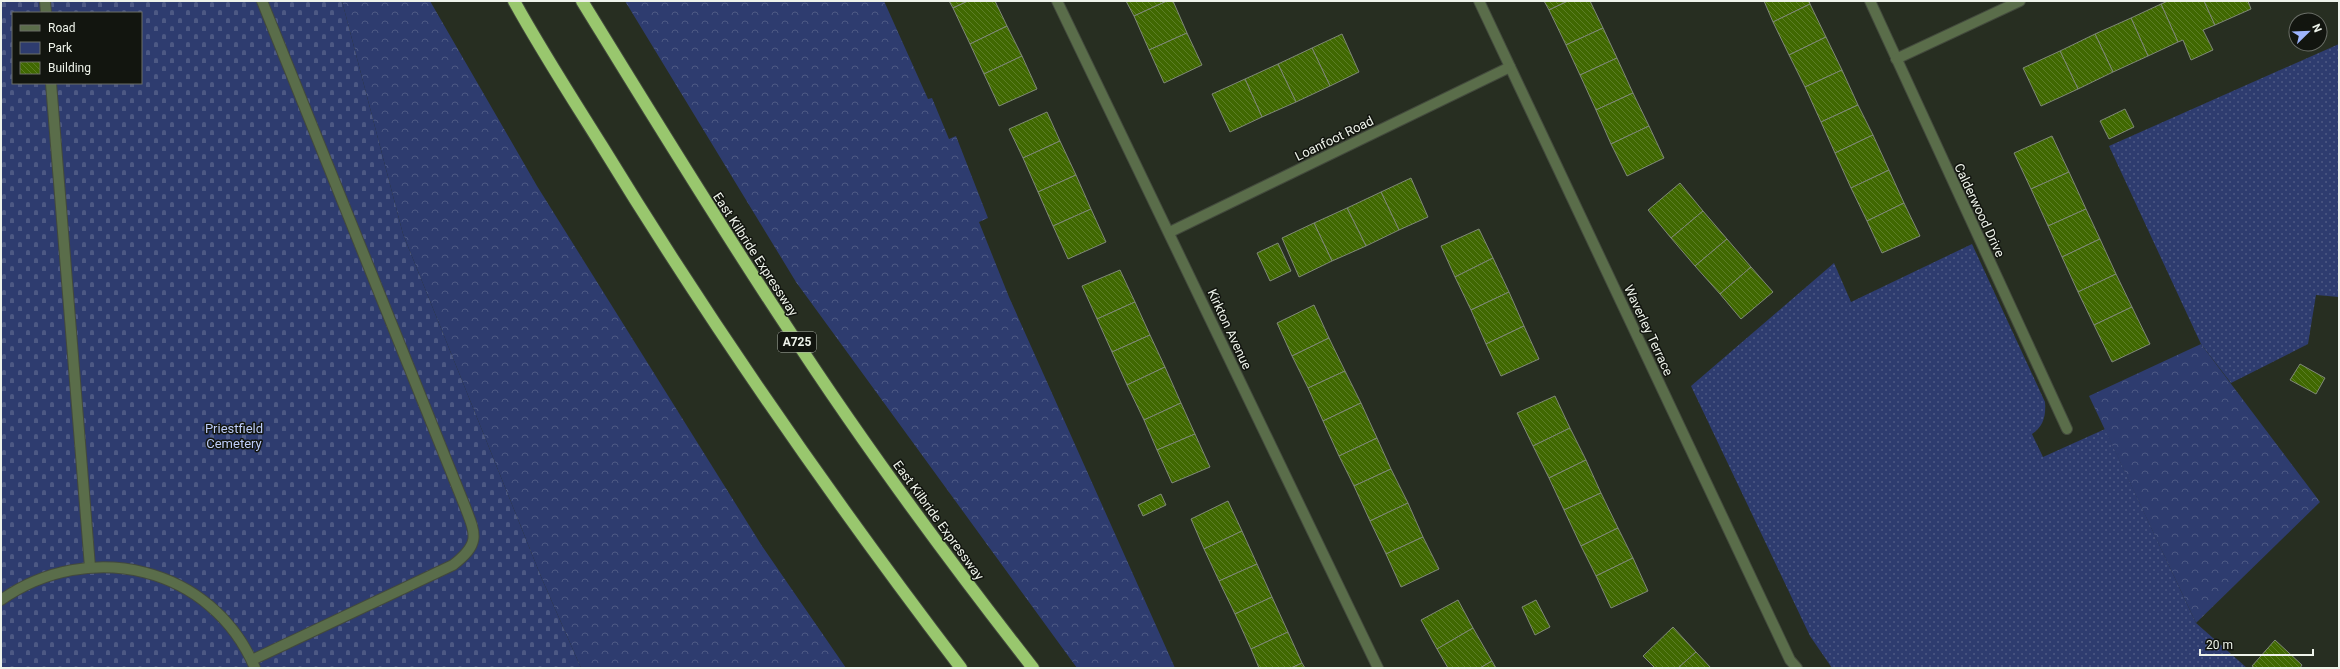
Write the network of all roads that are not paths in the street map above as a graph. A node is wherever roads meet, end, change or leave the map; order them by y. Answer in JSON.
{"nodes":[{"id":1,"x":45,"y":1,"type":"edge"},
{"id":2,"x":262,"y":1,"type":"edge"},
{"id":3,"x":514,"y":1,"type":"edge"},
{"id":4,"x":582,"y":1,"type":"edge"},
{"id":5,"x":1057,"y":1,"type":"edge"},
{"id":6,"x":1479,"y":1,"type":"edge"},
{"id":7,"x":1870,"y":1,"type":"edge"},
{"id":8,"x":2020,"y":1,"type":"edge"},
{"id":9,"x":46,"y":12,"type":"edge"},
{"id":10,"x":1896,"y":59,"type":"junction"},
{"id":11,"x":1510,"y":67,"type":"junction"},
{"id":12,"x":51,"y":84,"type":"edge"},
{"id":13,"x":1170,"y":232,"type":"junction"},
{"id":14,"x":2067,"y":429,"type":"dead end"},
{"id":15,"x":90,"y":567,"type":"junction"},
{"id":16,"x":1,"y":600,"type":"edge"},
{"id":17,"x":254,"y":664,"type":"edge"},
{"id":18,"x":961,"y":668,"type":"edge"},
{"id":19,"x":1033,"y":668,"type":"edge"},
{"id":20,"x":1378,"y":668,"type":"edge"},
{"id":21,"x":1797,"y":668,"type":"edge"}],
"edges":[{"from":1,"to":9,"type":"street"},
{"from":2,"to":17,"type":"street"},
{"from":3,"to":18,"type":"highway"},
{"from":4,"to":19,"type":"highway","name":"East Kilbride Expressway","number":"A725"},
{"from":5,"to":13,"type":"street","name":"Kirkton Avenue"},
{"from":6,"to":11,"type":"street","name":"Waverley Terrace"},
{"from":7,"to":10,"type":"street","name":"Calderwood Drive"},
{"from":8,"to":10,"type":"street"},
{"from":10,"to":14,"type":"street","name":"Calderwood Drive"},
{"from":11,"to":13,"type":"street","name":"Loanfoot Road"},
{"from":11,"to":21,"type":"street","name":"Waverley Terrace"},
{"from":12,"to":15,"type":"street"},
{"from":13,"to":20,"type":"street","name":"Kirkton Avenue"},
{"from":15,"to":16,"type":"street"},
{"from":15,"to":17,"type":"street"}]}
